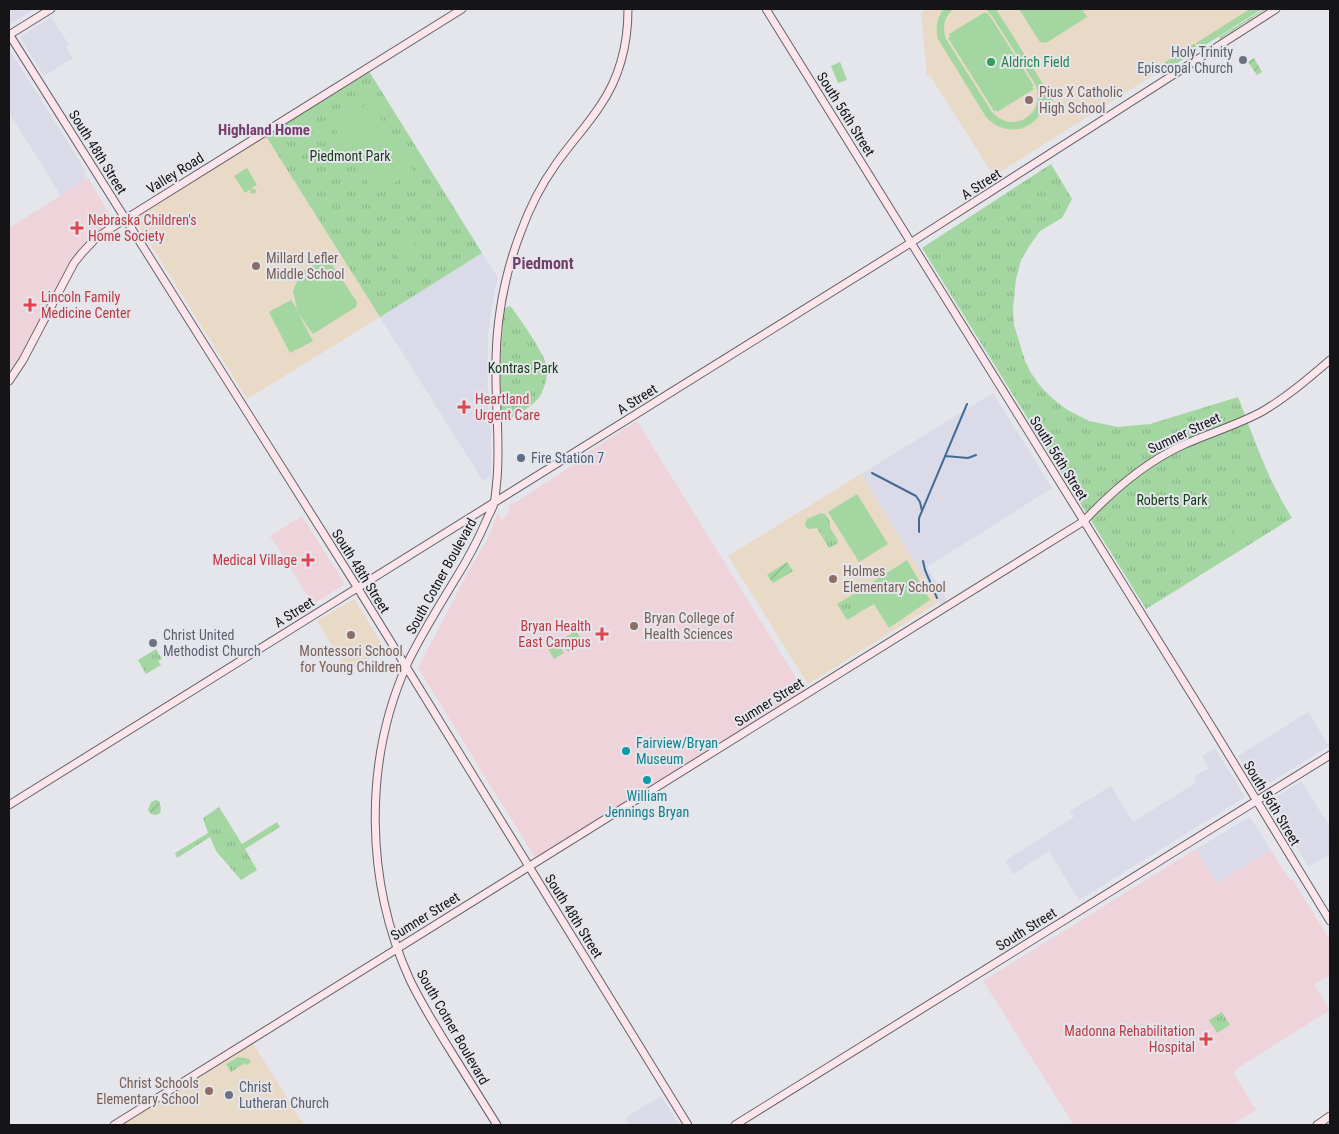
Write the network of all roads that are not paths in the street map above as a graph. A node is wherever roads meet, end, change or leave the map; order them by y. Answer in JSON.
{"nodes":[{"id":1,"x":51,"y":9,"type":"edge"},
{"id":2,"x":462,"y":9,"type":"edge"},
{"id":3,"x":628,"y":9,"type":"edge"},
{"id":4,"x":766,"y":9,"type":"edge"},
{"id":5,"x":1276,"y":9,"type":"edge"},
{"id":6,"x":9,"y":34,"type":"edge"},
{"id":7,"x":125,"y":219,"type":"junction"},
{"id":8,"x":911,"y":243,"type":"junction"},
{"id":9,"x":1330,"y":360,"type":"edge"},
{"id":10,"x":9,"y":382,"type":"edge"},
{"id":11,"x":495,"y":502,"type":"junction"},
{"id":12,"x":1084,"y":521,"type":"junction"},
{"id":13,"x":357,"y":588,"type":"junction"},
{"id":14,"x":406,"y":667,"type":"junction"},
{"id":15,"x":1330,"y":755,"type":"edge"},
{"id":16,"x":1256,"y":800,"type":"junction"},
{"id":17,"x":9,"y":805,"type":"edge"},
{"id":18,"x":529,"y":867,"type":"junction"},
{"id":19,"x":1330,"y":921,"type":"edge"},
{"id":20,"x":397,"y":948,"type":"junction"},
{"id":21,"x":1330,"y":1116,"type":"edge"},
{"id":22,"x":114,"y":1125,"type":"edge"},
{"id":23,"x":497,"y":1125,"type":"edge"},
{"id":24,"x":688,"y":1125,"type":"edge"},
{"id":25,"x":734,"y":1125,"type":"edge"},
{"id":26,"x":1317,"y":1125,"type":"edge"}],
"edges":[{"from":1,"to":6,"type":"main road"},
{"from":2,"to":7,"type":"main road","name":"Valley Road"},
{"from":3,"to":11,"type":"main road","name":"South Cotner Boulevard"},
{"from":4,"to":8,"type":"main road","name":"South 56th Street"},
{"from":5,"to":8,"type":"main road","name":"A Street"},
{"from":6,"to":7,"type":"main road","name":"South 48th Street"},
{"from":7,"to":10,"type":"main road","name":"Valley Road"},
{"from":7,"to":13,"type":"main road","name":"South 48th Street"},
{"from":8,"to":11,"type":"main road","name":"A Street"},
{"from":8,"to":12,"type":"main road","name":"South 56th Street"},
{"from":9,"to":12,"type":"main road","name":"Sumner Street"},
{"from":11,"to":13,"type":"main road","name":"A Street"},
{"from":11,"to":14,"type":"main road","name":"South Cotner Boulevard"},
{"from":12,"to":16,"type":"main road","name":"South 56th Street"},
{"from":12,"to":18,"type":"main road","name":"Sumner Street"},
{"from":13,"to":14,"type":"main road","name":"South 48th Street"},
{"from":13,"to":17,"type":"main road","name":"A Street"},
{"from":14,"to":18,"type":"main road","name":"South 48th Street"},
{"from":14,"to":20,"type":"main road","name":"South Cotner Boulevard"},
{"from":15,"to":16,"type":"main road","name":"South Street"},
{"from":16,"to":19,"type":"main road","name":"South 56th Street"},
{"from":16,"to":25,"type":"main road","name":"South Street"},
{"from":18,"to":20,"type":"main road","name":"Sumner Street"},
{"from":18,"to":24,"type":"main road","name":"South 48th Street"},
{"from":20,"to":22,"type":"main road","name":"Sumner Street"},
{"from":20,"to":23,"type":"main road","name":"South Cotner Boulevard"},
{"from":21,"to":26,"type":"main road"}]}
